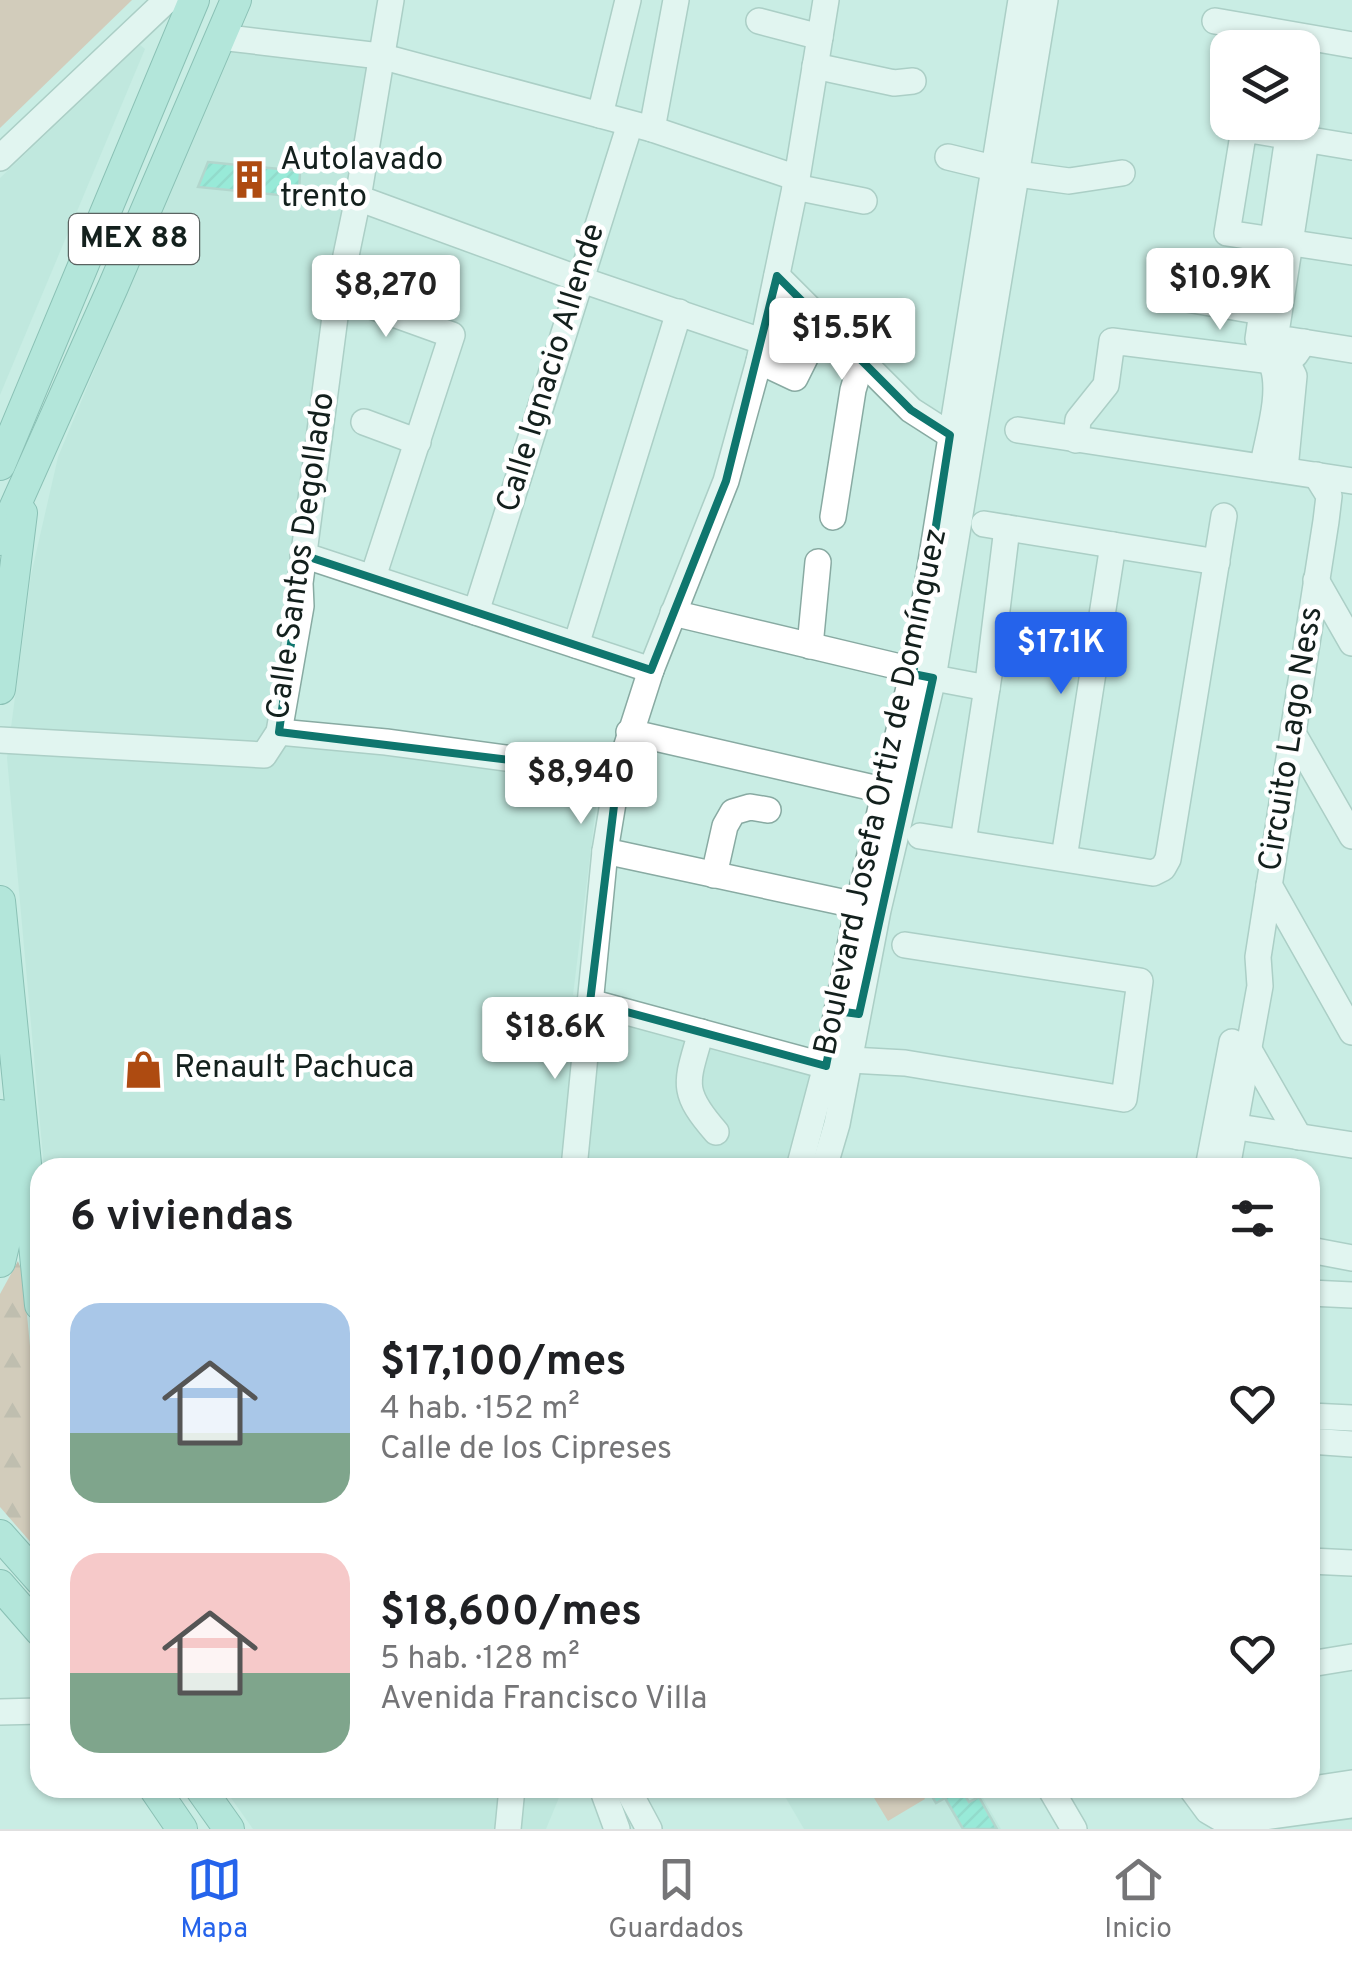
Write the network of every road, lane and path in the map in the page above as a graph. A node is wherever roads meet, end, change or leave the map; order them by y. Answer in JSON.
{"nodes":[{"id":1,"x":167,"y":0,"type":"edge"},
{"id":2,"x":194,"y":0,"type":"edge"},
{"id":3,"x":236,"y":0,"type":"edge"},
{"id":4,"x":391,"y":0,"type":"edge"},
{"id":5,"x":628,"y":0,"type":"edge"},
{"id":6,"x":676,"y":0,"type":"edge"},
{"id":7,"x":826,"y":0,"type":"edge"},
{"id":8,"x":1020,"y":0,"type":"edge"},
{"id":9,"x":1045,"y":0,"type":"edge"},
{"id":10,"x":759,"y":21,"type":"dead end"},
{"id":11,"x":1215,"y":22,"type":"dead end"},
{"id":12,"x":220,"y":37,"type":"junction"},
{"id":13,"x":820,"y":37,"type":"junction"},
{"id":14,"x":1352,"y":45,"type":"edge"},
{"id":15,"x":380,"y":56,"type":"junction"},
{"id":16,"x":1022,"y":64,"type":"junction"},
{"id":17,"x":816,"y":66,"type":"junction"},
{"id":18,"x":913,"y":80,"type":"dead end"},
{"id":19,"x":600,"y":115,"type":"junction"},
{"id":20,"x":641,"y":126,"type":"junction"},
{"id":21,"x":1242,"y":140,"type":"edge"},
{"id":22,"x":1297,"y":140,"type":"edge"},
{"id":23,"x":1304,"y":140,"type":"edge"},
{"id":24,"x":1352,"y":147,"type":"edge"},
{"id":25,"x":1,"y":155,"type":"edge"},
{"id":26,"x":948,"y":156,"type":"dead end"},
{"id":27,"x":1005,"y":171,"type":"junction"},
{"id":28,"x":1122,"y":174,"type":"dead end"},
{"id":29,"x":796,"y":182,"type":"junction"},
{"id":30,"x":358,"y":198,"type":"junction"},
{"id":31,"x":864,"y":201,"type":"dead end"},
{"id":32,"x":1281,"y":242,"type":"junction"},
{"id":33,"x":1352,"y":252,"type":"edge"},
{"id":34,"x":777,"y":276,"type":"junction"},
{"id":35,"x":989,"y":277,"type":"junction"},
{"id":36,"x":580,"y":280,"type":"junction"},
{"id":37,"x":338,"y":294,"type":"junction"},
{"id":38,"x":1187,"y":300,"type":"dead end"},
{"id":39,"x":678,"y":312,"type":"junction"},
{"id":40,"x":1262,"y":312,"type":"junction"},
{"id":41,"x":1352,"y":350,"type":"edge"},
{"id":42,"x":761,"y":352,"type":"junction"},
{"id":43,"x":1277,"y":353,"type":"junction"},
{"id":44,"x":805,"y":358,"type":"dead end"},
{"id":45,"x":861,"y":363,"type":"junction"},
{"id":46,"x":364,"y":422,"type":"dead end"},
{"id":47,"x":1018,"y":430,"type":"dead end"},
{"id":48,"x":950,"y":434,"type":"junction"},
{"id":49,"x":1076,"y":440,"type":"junction"},
{"id":50,"x":418,"y":442,"type":"junction"},
{"id":51,"x":13,"y":470,"type":"edge"},
{"id":52,"x":1289,"y":470,"type":"junction"},
{"id":53,"x":1352,"y":481,"type":"edge"},
{"id":54,"x":1224,"y":516,"type":"dead end"},
{"id":55,"x":833,"y":517,"type":"dead end"},
{"id":56,"x":0,"y":540,"type":"edge"},
{"id":57,"x":1113,"y":545,"type":"junction"},
{"id":58,"x":303,"y":555,"type":"junction"},
{"id":59,"x":818,"y":562,"type":"dead end"},
{"id":60,"x":1217,"y":562,"type":"junction"},
{"id":61,"x":374,"y":577,"type":"junction"},
{"id":62,"x":1316,"y":580,"type":"junction"},
{"id":63,"x":476,"y":612,"type":"junction"},
{"id":64,"x":673,"y":613,"type":"junction"},
{"id":65,"x":1352,"y":643,"type":"edge"},
{"id":66,"x":576,"y":645,"type":"junction"},
{"id":67,"x":810,"y":646,"type":"junction"},
{"id":68,"x":919,"y":669,"type":"junction"},
{"id":69,"x":651,"y":670,"type":"junction"},
{"id":70,"x":988,"y":682,"type":"junction"},
{"id":71,"x":0,"y":688,"type":"edge"},
{"id":72,"x":279,"y":732,"type":"junction"},
{"id":73,"x":629,"y":732,"type":"junction"},
{"id":74,"x":1294,"y":735,"type":"junction"},
{"id":75,"x":0,"y":740,"type":"edge"},
{"id":76,"x":618,"y":773,"type":"junction"},
{"id":77,"x":886,"y":791,"type":"junction"},
{"id":78,"x":768,"y":810,"type":"dead end"},
{"id":79,"x":920,"y":836,"type":"dead end"},
{"id":80,"x":1352,"y":836,"type":"edge"},
{"id":81,"x":963,"y":842,"type":"junction"},
{"id":82,"x":606,"y":851,"type":"junction"},
{"id":83,"x":1064,"y":858,"type":"junction"},
{"id":84,"x":714,"y":875,"type":"junction"},
{"id":85,"x":1268,"y":885,"type":"junction"},
{"id":86,"x":0,"y":900,"type":"edge"},
{"id":87,"x":868,"y":908,"type":"junction"},
{"id":88,"x":905,"y":945,"type":"dead end"},
{"id":89,"x":3,"y":954,"type":"edge"},
{"id":90,"x":1258,"y":957,"type":"junction"},
{"id":91,"x":1343,"y":995,"type":"edge"},
{"id":92,"x":590,"y":1002,"type":"junction"},
{"id":93,"x":700,"y":1032,"type":"junction"},
{"id":94,"x":1352,"y":1032,"type":"edge"},
{"id":95,"x":1248,"y":1048,"type":"junction"},
{"id":96,"x":844,"y":1058,"type":"junction"},
{"id":97,"x":0,"y":1116,"type":"edge"},
{"id":98,"x":1225,"y":1125,"type":"junction"},
{"id":99,"x":716,"y":1132,"type":"dead end"},
{"id":100,"x":1300,"y":1137,"type":"junction"},
{"id":101,"x":1352,"y":1146,"type":"edge"},
{"id":102,"x":575,"y":1158,"type":"edge"},
{"id":103,"x":803,"y":1158,"type":"edge"},
{"id":104,"x":826,"y":1158,"type":"edge"},
{"id":105,"x":1212,"y":1158,"type":"edge"},
{"id":106,"x":1227,"y":1158,"type":"edge"},
{"id":107,"x":30,"y":1210,"type":"edge"},
{"id":108,"x":1320,"y":1252,"type":"edge"},
{"id":109,"x":1352,"y":1258,"type":"edge"},
{"id":110,"x":0,"y":1262,"type":"edge"},
{"id":111,"x":1320,"y":1294,"type":"edge"},
{"id":112,"x":1352,"y":1295,"type":"edge"},
{"id":113,"x":1320,"y":1416,"type":"edge"},
{"id":114,"x":1352,"y":1418,"type":"edge"},
{"id":115,"x":1320,"y":1442,"type":"edge"},
{"id":116,"x":1352,"y":1444,"type":"edge"},
{"id":117,"x":0,"y":1535,"type":"edge"},
{"id":118,"x":1320,"y":1561,"type":"edge"},
{"id":119,"x":1352,"y":1563,"type":"edge"},
{"id":120,"x":30,"y":1569,"type":"edge"},
{"id":121,"x":0,"y":1585,"type":"edge"},
{"id":122,"x":0,"y":1613,"type":"edge"},
{"id":123,"x":30,"y":1620,"type":"edge"},
{"id":124,"x":30,"y":1636,"type":"edge"},
{"id":125,"x":1352,"y":1658,"type":"edge"},
{"id":126,"x":1320,"y":1663,"type":"edge"},
{"id":127,"x":30,"y":1711,"type":"edge"},
{"id":128,"x":0,"y":1712,"type":"edge"},
{"id":129,"x":1352,"y":1783,"type":"edge"},
{"id":130,"x":1320,"y":1788,"type":"edge"},
{"id":131,"x":161,"y":1798,"type":"edge"},
{"id":132,"x":207,"y":1798,"type":"edge"},
{"id":133,"x":511,"y":1798,"type":"edge"},
{"id":134,"x":606,"y":1798,"type":"edge"},
{"id":135,"x":632,"y":1798,"type":"edge"},
{"id":136,"x":1056,"y":1798,"type":"edge"},
{"id":137,"x":1198,"y":1798,"type":"edge"},
{"id":138,"x":1253,"y":1798,"type":"edge"},
{"id":139,"x":1352,"y":1805,"type":"edge"},
{"id":140,"x":1226,"y":1809,"type":"edge"},
{"id":141,"x":182,"y":1829,"type":"edge"},
{"id":142,"x":230,"y":1829,"type":"edge"},
{"id":143,"x":508,"y":1829,"type":"edge"},
{"id":144,"x":618,"y":1829,"type":"edge"},
{"id":145,"x":649,"y":1829,"type":"edge"},
{"id":146,"x":1074,"y":1829,"type":"edge"}],
"edges":[{"from":1,"to":25,"type":"street"},
{"from":2,"to":51,"type":"main road","number":"MEX 88"},
{"from":3,"to":12,"type":"main road","number":"MEX 88"},
{"from":4,"to":15,"type":"street","name":"Calle Santos Degollado"},
{"from":5,"to":19,"type":"street"},
{"from":6,"to":20,"type":"street","name":"Calle Ignacio Allende"},
{"from":7,"to":13,"type":"street"},
{"from":8,"to":16,"type":"street","name":"Boulevard Josefa Ortiz de Domínguez"},
{"from":9,"to":16,"type":"street","name":"Boulevard Josefa Ortiz de Domínguez"},
{"from":10,"to":13,"type":"street"},
{"from":11,"to":14,"type":"street"},
{"from":12,"to":15,"type":"street"},
{"from":12,"to":51,"type":"main road","number":"MEX 88"},
{"from":13,"to":17,"type":"street"},
{"from":15,"to":19,"type":"street"},
{"from":15,"to":30,"type":"street","name":"Calle Santos Degollado"},
{"from":16,"to":27,"type":"street","name":"Boulevard Josefa Ortiz de Domínguez"},
{"from":17,"to":18,"type":"street"},
{"from":17,"to":29,"type":"street"},
{"from":19,"to":20,"type":"street"},
{"from":20,"to":29,"type":"street"},
{"from":20,"to":36,"type":"street","name":"Calle Ignacio Allende"},
{"from":21,"to":32,"type":"street"},
{"from":22,"to":32,"type":"street"},
{"from":23,"to":24,"type":"street"},
{"from":26,"to":27,"type":"street"},
{"from":27,"to":28,"type":"street"},
{"from":27,"to":35,"type":"street","name":"Boulevard Josefa Ortiz de Domínguez"},
{"from":29,"to":31,"type":"street"},
{"from":29,"to":34,"type":"street"},
{"from":30,"to":36,"type":"street"},
{"from":30,"to":37,"type":"street","name":"Calle Santos Degollado"},
{"from":32,"to":33,"type":"street"},
{"from":32,"to":40,"type":"street"},
{"from":32,"to":43,"type":"street"},
{"from":34,"to":42,"type":"street"},
{"from":34,"to":45,"type":"street"},
{"from":35,"to":48,"type":"street","name":"Boulevard Josefa Ortiz de Domínguez"},
{"from":35,"to":68,"type":"street","name":"Boulevard Josefa Ortiz de Domínguez"},
{"from":36,"to":39,"type":"street"},
{"from":36,"to":63,"type":"street","name":"Calle Ignacio Allende"},
{"from":37,"to":50,"type":"street"},
{"from":37,"to":58,"type":"street","name":"Calle Santos Degollado"},
{"from":38,"to":40,"type":"street"},
{"from":39,"to":42,"type":"street"},
{"from":39,"to":66,"type":"street"},
{"from":40,"to":43,"type":"street"},
{"from":41,"to":43,"type":"street"},
{"from":42,"to":44,"type":"street"},
{"from":42,"to":64,"type":"street"},
{"from":43,"to":49,"type":"street"},
{"from":43,"to":52,"type":"street"},
{"from":45,"to":48,"type":"street"},
{"from":45,"to":55,"type":"street"},
{"from":46,"to":50,"type":"street"},
{"from":47,"to":49,"type":"street"},
{"from":48,"to":68,"type":"street","name":"Boulevard Josefa Ortiz de Domínguez"},
{"from":49,"to":52,"type":"street"},
{"from":50,"to":61,"type":"street"},
{"from":51,"to":56,"type":"main road","number":"MEX 88"},
{"from":51,"to":71,"type":"main road"},
{"from":52,"to":53,"type":"street"},
{"from":52,"to":62,"type":"street","name":"Circuito Lago Ness"},
{"from":54,"to":60,"type":"street"},
{"from":57,"to":60,"type":"street"},
{"from":57,"to":70,"type":"street"},
{"from":57,"to":83,"type":"street"},
{"from":58,"to":61,"type":"street"},
{"from":58,"to":72,"type":"street","name":"Calle Santos Degollado"},
{"from":59,"to":67,"type":"street"},
{"from":60,"to":83,"type":"street"},
{"from":61,"to":63,"type":"street"},
{"from":62,"to":65,"type":"street"},
{"from":62,"to":74,"type":"street","name":"Circuito Lago Ness"},
{"from":63,"to":66,"type":"street"},
{"from":64,"to":67,"type":"street"},
{"from":64,"to":69,"type":"street"},
{"from":66,"to":69,"type":"street"},
{"from":67,"to":68,"type":"street"},
{"from":68,"to":70,"type":"street"},
{"from":68,"to":77,"type":"street","name":"Boulevard Josefa Ortiz de Domínguez"},
{"from":68,"to":87,"type":"street","name":"Boulevard Josefa Ortiz de Domínguez"},
{"from":69,"to":73,"type":"street"},
{"from":70,"to":81,"type":"street"},
{"from":72,"to":75,"type":"street","name":"Calle Santos Degollado"},
{"from":72,"to":76,"type":"street"},
{"from":73,"to":76,"type":"street"},
{"from":73,"to":77,"type":"street"},
{"from":74,"to":80,"type":"street"},
{"from":74,"to":85,"type":"street","name":"Circuito Lago Ness"},
{"from":76,"to":82,"type":"street"},
{"from":77,"to":87,"type":"street","name":"Boulevard Josefa Ortiz de Domínguez"},
{"from":78,"to":84,"type":"street"},
{"from":79,"to":81,"type":"street"},
{"from":81,"to":83,"type":"street"},
{"from":82,"to":84,"type":"street"},
{"from":82,"to":92,"type":"street"},
{"from":84,"to":87,"type":"street"},
{"from":85,"to":90,"type":"street","name":"Circuito Lago Ness"},
{"from":85,"to":91,"type":"street"},
{"from":86,"to":89,"type":"main road"},
{"from":87,"to":96,"type":"street","name":"Boulevard Josefa Ortiz de Domínguez"},
{"from":88,"to":96,"type":"street"},
{"from":89,"to":107,"type":"main road"},
{"from":90,"to":95,"type":"street","name":"Circuito Lago Ness"},
{"from":90,"to":98,"type":"street","name":"Circuito Lago Ness"},
{"from":91,"to":94,"type":"street"},
{"from":92,"to":93,"type":"street"},
{"from":92,"to":102,"type":"street"},
{"from":93,"to":96,"type":"street"},
{"from":93,"to":99,"type":"street"},
{"from":95,"to":98,"type":"street","name":"Circuito Lago Ness"},
{"from":95,"to":100,"type":"street"},
{"from":96,"to":103,"type":"street","name":"Boulevard Josefa Ortiz de Domínguez"},
{"from":96,"to":104,"type":"street","name":"Boulevard Josefa Ortiz de Domínguez"},
{"from":97,"to":110,"type":"main road"},
{"from":98,"to":100,"type":"street"},
{"from":98,"to":105,"type":"street","name":"Circuito Lago Ness"},
{"from":98,"to":106,"type":"street","name":"Circuito Lago Ness"},
{"from":100,"to":101,"type":"street"},
{"from":108,"to":109,"type":"street"},
{"from":111,"to":112,"type":"street"},
{"from":113,"to":114,"type":"street"},
{"from":115,"to":116,"type":"street"},
{"from":117,"to":120,"type":"main road"},
{"from":118,"to":119,"type":"street"},
{"from":121,"to":123,"type":"main road"},
{"from":122,"to":124,"type":"main road"},
{"from":125,"to":126,"type":"street"},
{"from":127,"to":128,"type":"street"},
{"from":129,"to":130,"type":"street"},
{"from":131,"to":141,"type":"main road"},
{"from":132,"to":142,"type":"main road"},
{"from":133,"to":143,"type":"street"},
{"from":134,"to":144,"type":"street"},
{"from":135,"to":145,"type":"street"},
{"from":136,"to":146,"type":"street"},
{"from":137,"to":140,"type":"street"},
{"from":138,"to":140,"type":"street"},
{"from":139,"to":140,"type":"street"}]}
